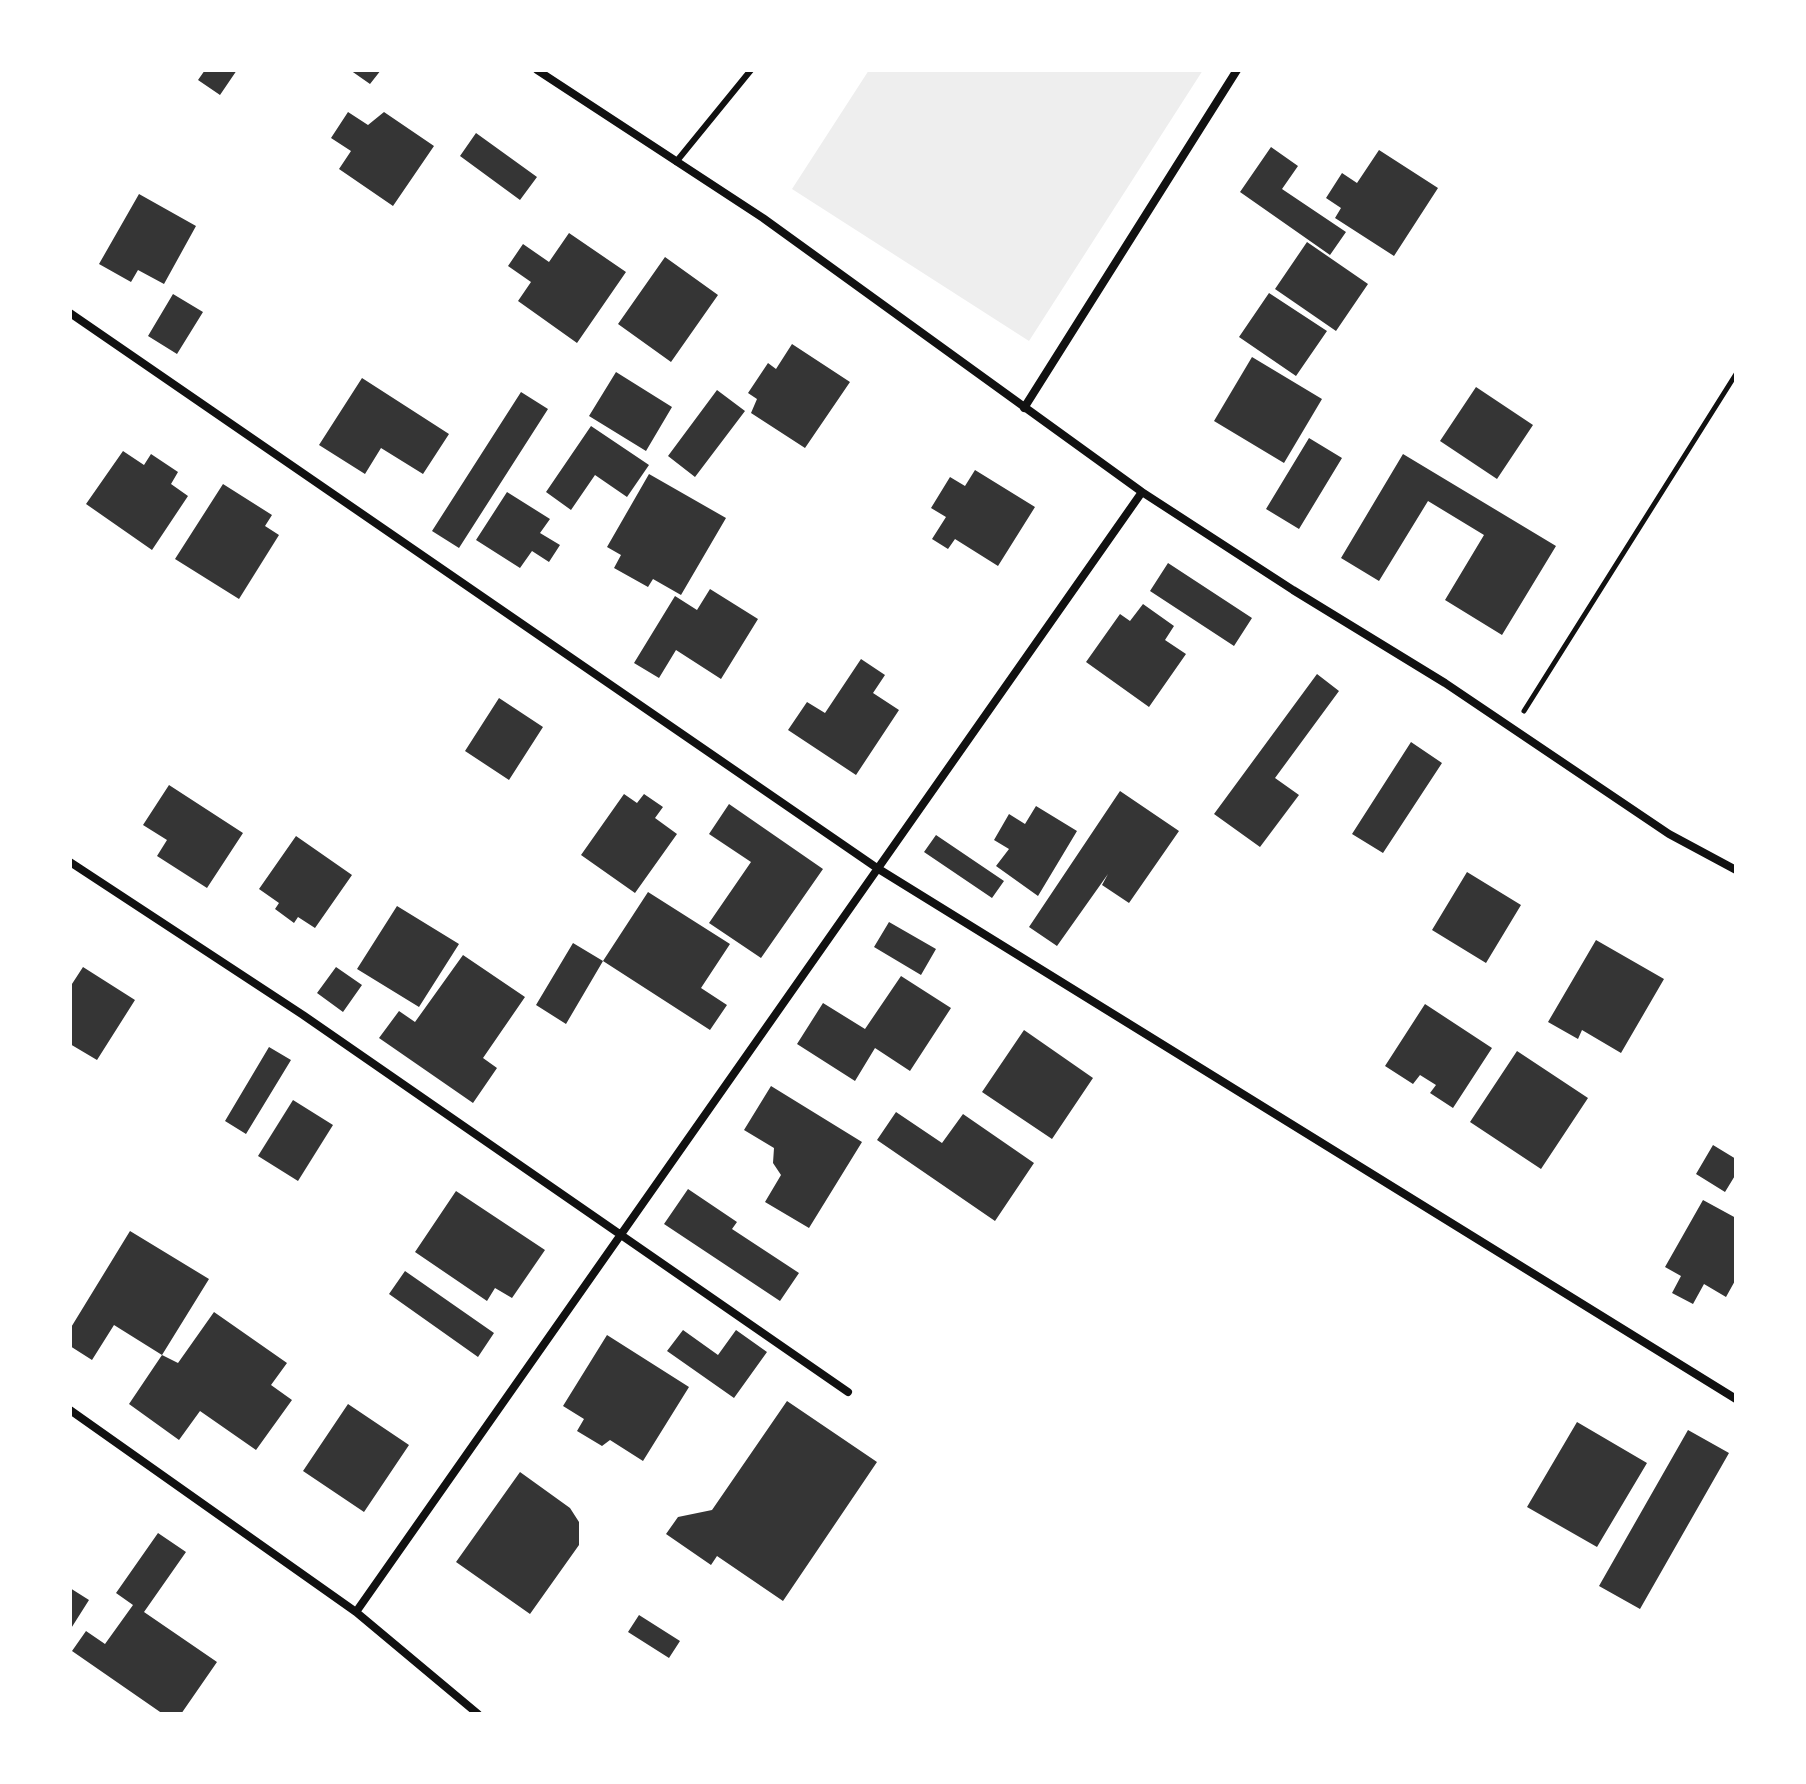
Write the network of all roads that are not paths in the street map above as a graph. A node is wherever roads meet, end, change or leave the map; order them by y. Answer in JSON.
{"nodes":[{"id":1,"x":537,"y":70,"type":"edge"},
{"id":2,"x":751,"y":70,"type":"edge"},
{"id":3,"x":1237,"y":70,"type":"edge"},
{"id":4,"x":676,"y":162,"type":"junction"},
{"id":5,"x":70,"y":313,"type":"edge"},
{"id":6,"x":1024,"y":408,"type":"junction"},
{"id":7,"x":1142,"y":492,"type":"junction"},
{"id":8,"x":70,"y":862,"type":"edge"},
{"id":9,"x":877,"y":868,"type":"junction"},
{"id":10,"x":1736,"y":870,"type":"edge"},
{"id":11,"x":620,"y":1237,"type":"junction"},
{"id":12,"x":848,"y":1392,"type":"dead end"},
{"id":13,"x":1736,"y":1399,"type":"edge"},
{"id":14,"x":70,"y":1410,"type":"edge"},
{"id":15,"x":356,"y":1612,"type":"junction"},
{"id":16,"x":478,"y":1714,"type":"edge"}],
"edges":[{"from":1,"to":4,"type":"street"},
{"from":2,"to":4,"type":"lane"},
{"from":3,"to":6,"type":"street"},
{"from":4,"to":6,"type":"street"},
{"from":5,"to":9,"type":"street"},
{"from":6,"to":7,"type":"street"},
{"from":7,"to":9,"type":"street"},
{"from":7,"to":10,"type":"street"},
{"from":8,"to":11,"type":"street"},
{"from":9,"to":11,"type":"street"},
{"from":9,"to":13,"type":"street"},
{"from":11,"to":12,"type":"street"},
{"from":11,"to":15,"type":"street"},
{"from":14,"to":15,"type":"street"},
{"from":15,"to":16,"type":"street"}]}
